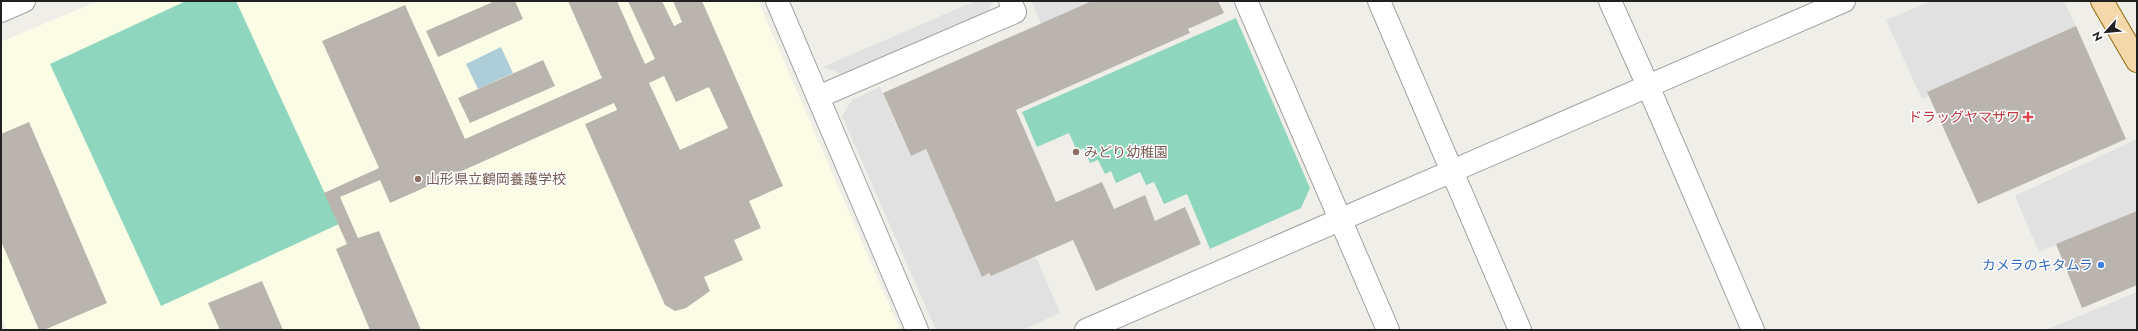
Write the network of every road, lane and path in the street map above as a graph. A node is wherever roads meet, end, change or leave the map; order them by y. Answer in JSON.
{"nodes":[{"id":1,"x":24,"y":1,"type":"edge"},
{"id":2,"x":777,"y":1,"type":"edge"},
{"id":3,"x":1010,"y":1,"type":"edge"},
{"id":4,"x":1246,"y":1,"type":"edge"},
{"id":5,"x":1378,"y":1,"type":"edge"},
{"id":6,"x":1610,"y":1,"type":"edge"},
{"id":7,"x":1844,"y":1,"type":"edge"},
{"id":8,"x":2102,"y":1,"type":"edge"},
{"id":9,"x":1,"y":11,"type":"edge"},
{"id":10,"x":2137,"y":61,"type":"edge"},
{"id":11,"x":1648,"y":86,"type":"junction"},
{"id":12,"x":818,"y":97,"type":"junction"},
{"id":13,"x":1452,"y":172,"type":"junction"},
{"id":14,"x":1340,"y":220,"type":"junction"},
{"id":15,"x":917,"y":330,"type":"edge"},
{"id":16,"x":1086,"y":330,"type":"edge"},
{"id":17,"x":1388,"y":330,"type":"edge"},
{"id":18,"x":1520,"y":330,"type":"edge"},
{"id":19,"x":1753,"y":330,"type":"edge"}],
"edges":[{"from":1,"to":9,"type":"street"},
{"from":2,"to":12,"type":"street"},
{"from":3,"to":12,"type":"street"},
{"from":4,"to":14,"type":"street"},
{"from":5,"to":13,"type":"street"},
{"from":6,"to":11,"type":"street"},
{"from":7,"to":11,"type":"street"},
{"from":8,"to":10,"type":"main road"},
{"from":11,"to":13,"type":"street"},
{"from":11,"to":19,"type":"street"},
{"from":12,"to":15,"type":"street"},
{"from":13,"to":14,"type":"street"},
{"from":13,"to":18,"type":"street"},
{"from":14,"to":16,"type":"street"},
{"from":14,"to":17,"type":"street"}]}
